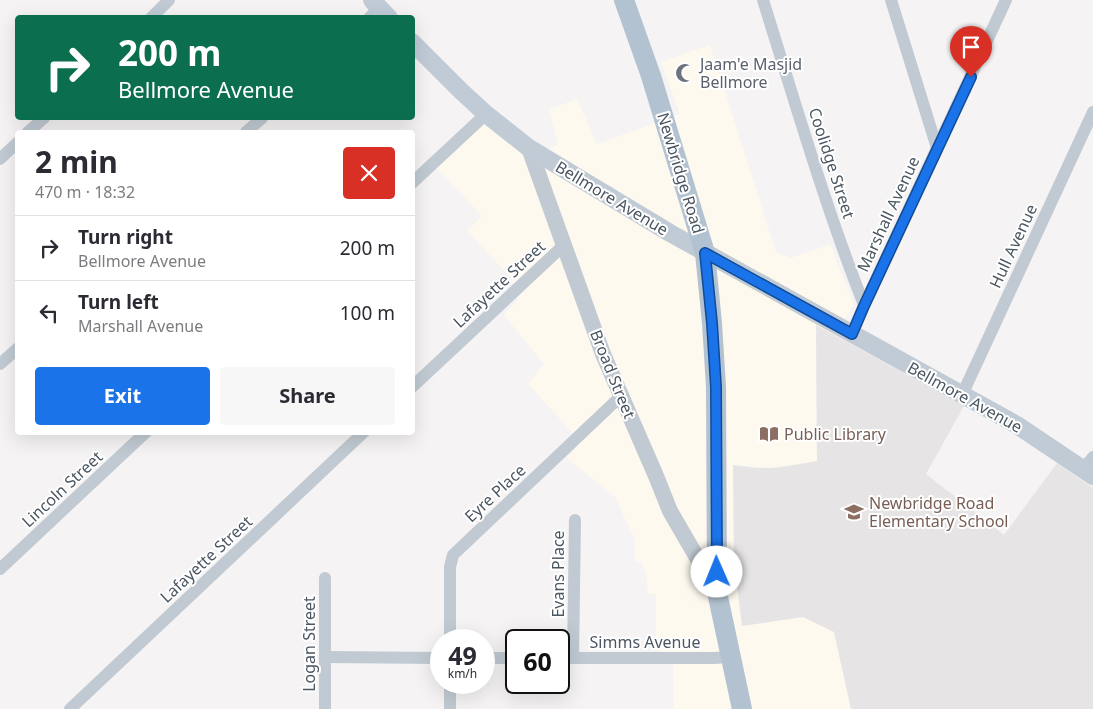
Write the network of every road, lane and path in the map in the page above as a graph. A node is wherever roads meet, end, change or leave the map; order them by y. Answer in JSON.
{"nodes":[{"id":1,"x":169,"y":0,"type":"edge"},
{"id":2,"x":624,"y":0,"type":"edge"},
{"id":3,"x":763,"y":0,"type":"edge"},
{"id":4,"x":891,"y":0,"type":"edge"},
{"id":5,"x":1006,"y":0,"type":"edge"},
{"id":6,"x":153,"y":15,"type":"edge"},
{"id":7,"x":415,"y":45,"type":"edge"},
{"id":8,"x":1093,"y":112,"type":"edge"},
{"id":9,"x":486,"y":114,"type":"junction"},
{"id":10,"x":42,"y":120,"type":"edge"},
{"id":11,"x":260,"y":120,"type":"edge"},
{"id":12,"x":30,"y":130,"type":"edge"},
{"id":13,"x":248,"y":130,"type":"edge"},
{"id":14,"x":15,"y":145,"type":"edge"},
{"id":15,"x":529,"y":148,"type":"junction"},
{"id":16,"x":937,"y":148,"type":"junction"},
{"id":17,"x":0,"y":159,"type":"edge"},
{"id":18,"x":415,"y":180,"type":"edge"},
{"id":19,"x":564,"y":245,"type":"junction"},
{"id":20,"x":705,"y":253,"type":"junction"},
{"id":21,"x":864,"y":306,"type":"junction"},
{"id":22,"x":852,"y":334,"type":"junction"},
{"id":23,"x":15,"y":351,"type":"edge"},
{"id":24,"x":0,"y":364,"type":"edge"},
{"id":25,"x":415,"y":384,"type":"edge"},
{"id":26,"x":962,"y":394,"type":"junction"},
{"id":27,"x":621,"y":396,"type":"junction"},
{"id":28,"x":143,"y":435,"type":"edge"},
{"id":29,"x":361,"y":435,"type":"edge"},
{"id":30,"x":1090,"y":467,"type":"edge"},
{"id":31,"x":575,"y":520,"type":"dead end"},
{"id":32,"x":0,"y":569,"type":"edge"},
{"id":33,"x":326,"y":578,"type":"dead end"},
{"id":34,"x":717,"y":592,"type":"junction"},
{"id":35,"x":450,"y":629,"type":"edge"},
{"id":36,"x":325,"y":657,"type":"junction"},
{"id":37,"x":731,"y":657,"type":"junction"},
{"id":38,"x":430,"y":658,"type":"edge"},
{"id":39,"x":573,"y":658,"type":"joint"},
{"id":40,"x":450,"y":694,"type":"edge"},
{"id":41,"x":70,"y":709,"type":"edge"},
{"id":42,"x":325,"y":709,"type":"edge"},
{"id":43,"x":450,"y":709,"type":"edge"},
{"id":44,"x":742,"y":709,"type":"edge"}],
"edges":[{"from":1,"to":6,"type":"street"},
{"from":2,"to":20,"type":"main road","name":"Newbridge Road"},
{"from":3,"to":21,"type":"street","name":"Coolidge Street"},
{"from":4,"to":16,"type":"street"},
{"from":5,"to":16,"type":"street","name":"Marshall Avenue"},
{"from":7,"to":9,"type":"main road","name":"Bellmore Avenue"},
{"from":8,"to":26,"type":"street","name":"Hull Avenue"},
{"from":9,"to":15,"type":"main road","name":"Bellmore Avenue"},
{"from":9,"to":18,"type":"street"},
{"from":10,"to":12,"type":"street"},
{"from":11,"to":13,"type":"street"},
{"from":14,"to":17,"type":"street"},
{"from":15,"to":19,"type":"street","name":"Broad Street"},
{"from":15,"to":20,"type":"main road","name":"Bellmore Avenue"},
{"from":16,"to":21,"type":"street","name":"Marshall Avenue"},
{"from":19,"to":25,"type":"street","name":"Lafayette Street"},
{"from":19,"to":27,"type":"street","name":"Broad Street"},
{"from":20,"to":22,"type":"main road","name":"Bellmore Avenue"},
{"from":20,"to":34,"type":"main road","name":"Newbridge Road"},
{"from":21,"to":22,"type":"street","name":"Marshall Avenue"},
{"from":22,"to":26,"type":"main road","name":"Bellmore Avenue"},
{"from":23,"to":24,"type":"street"},
{"from":26,"to":30,"type":"main road","name":"Bellmore Avenue"},
{"from":27,"to":34,"type":"street","name":"Broad Street"},
{"from":27,"to":35,"type":"street","name":"Eyre Place"},
{"from":28,"to":32,"type":"street","name":"Lincoln Street"},
{"from":29,"to":41,"type":"street","name":"Lafayette Street"},
{"from":31,"to":39,"type":"street","name":"Evans Place"},
{"from":33,"to":36,"type":"street","name":"Logan Street"},
{"from":34,"to":37,"type":"main road","name":"Newbridge Road"},
{"from":36,"to":38,"type":"street"},
{"from":36,"to":42,"type":"street","name":"Logan Street"},
{"from":37,"to":39,"type":"street","name":"Simms Avenue"},
{"from":37,"to":44,"type":"main road","name":"Newbridge Road"},
{"from":40,"to":43,"type":"street"}]}
